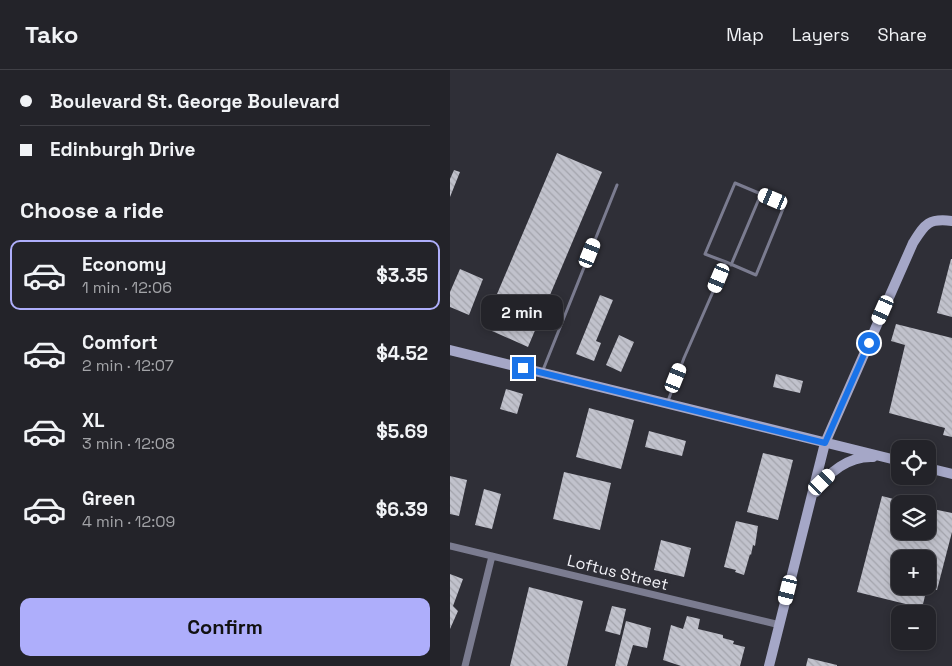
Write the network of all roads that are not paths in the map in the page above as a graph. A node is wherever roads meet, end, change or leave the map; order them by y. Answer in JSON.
{"nodes":[{"id":1,"x":617,"y":185,"type":"dead end"},
{"id":2,"x":761,"y":194,"type":"junction"},
{"id":3,"x":952,"y":221,"type":"edge"},
{"id":4,"x":726,"y":262,"type":"junction"},
{"id":5,"x":731,"y":265,"type":"junction"},
{"id":6,"x":450,"y":350,"type":"edge"},
{"id":7,"x":542,"y":373,"type":"junction"},
{"id":8,"x":667,"y":404,"type":"junction"},
{"id":9,"x":825,"y":443,"type":"junction"},
{"id":10,"x":886,"y":458,"type":"junction"},
{"id":11,"x":891,"y":459,"type":"edge"},
{"id":12,"x":936,"y":470,"type":"edge"},
{"id":13,"x":952,"y":474,"type":"edge"},
{"id":14,"x":811,"y":502,"type":"junction"},
{"id":15,"x":450,"y":546,"type":"edge"},
{"id":16,"x":492,"y":556,"type":"junction"},
{"id":17,"x":780,"y":625,"type":"junction"},
{"id":18,"x":465,"y":666,"type":"edge"},
{"id":19,"x":769,"y":666,"type":"edge"}],
"edges":[{"from":1,"to":7,"type":"lane"},
{"from":2,"to":4,"type":"lane"},
{"from":2,"to":5,"type":"lane"},
{"from":2,"to":5,"type":"lane"},
{"from":3,"to":9,"type":"street"},
{"from":4,"to":5,"type":"lane"},
{"from":4,"to":8,"type":"lane"},
{"from":6,"to":7,"type":"street"},
{"from":7,"to":8,"type":"street"},
{"from":8,"to":9,"type":"street"},
{"from":9,"to":10,"type":"street"},
{"from":9,"to":14,"type":"street"},
{"from":10,"to":11,"type":"street"},
{"from":10,"to":14,"type":"street"},
{"from":12,"to":13,"type":"street"},
{"from":14,"to":17,"type":"street"},
{"from":15,"to":16,"type":"street","name":"Loftus Street"},
{"from":16,"to":17,"type":"street","name":"Loftus Street"},
{"from":16,"to":18,"type":"street"},
{"from":17,"to":19,"type":"street"}]}
